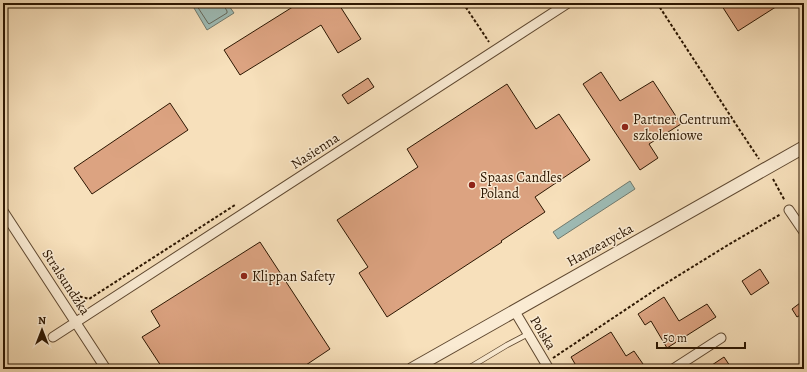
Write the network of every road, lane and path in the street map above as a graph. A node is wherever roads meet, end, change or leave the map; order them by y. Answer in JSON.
{"nodes":[{"id":1,"x":464,"y":3,"type":"edge"},
{"id":2,"x":568,"y":3,"type":"edge"},
{"id":3,"x":657,"y":3,"type":"edge"},
{"id":4,"x":494,"y":51,"type":"junction"},
{"id":5,"x":804,"y":147,"type":"edge"},
{"id":6,"x":761,"y":162,"type":"dead end"},
{"id":7,"x":773,"y":179,"type":"dead end"},
{"id":8,"x":240,"y":202,"type":"dead end"},
{"id":9,"x":789,"y":210,"type":"junction"},
{"id":10,"x":3,"y":211,"type":"edge"},
{"id":11,"x":804,"y":232,"type":"edge"},
{"id":12,"x":55,"y":290,"type":"junction"},
{"id":13,"x":514,"y":310,"type":"junction"},
{"id":14,"x":76,"y":322,"type":"junction"},
{"id":15,"x":528,"y":334,"type":"junction"},
{"id":16,"x":53,"y":337,"type":"dead end"},
{"id":17,"x":721,"y":338,"type":"dead end"},
{"id":18,"x":547,"y":366,"type":"edge"},
{"id":19,"x":106,"y":369,"type":"edge"},
{"id":20,"x":412,"y":369,"type":"edge"},
{"id":21,"x":467,"y":369,"type":"edge"},
{"id":22,"x":673,"y":369,"type":"edge"}],
"edges":[{"from":1,"to":4,"type":"path"},
{"from":2,"to":4,"type":"street","name":"Nasienna"},
{"from":3,"to":6,"type":"path"},
{"from":4,"to":14,"type":"street","name":"Nasienna"},
{"from":5,"to":13,"type":"street","name":"Hanzeatycka"},
{"from":7,"to":9,"type":"path"},
{"from":8,"to":12,"type":"path"},
{"from":9,"to":11,"type":"street"},
{"from":9,"to":18,"type":"path"},
{"from":10,"to":12,"type":"street","name":"Stralsundzka"},
{"from":12,"to":14,"type":"street","name":"Stralsundzka"},
{"from":13,"to":15,"type":"street","name":"Polska"},
{"from":13,"to":20,"type":"street","name":"Hanzeatycka"},
{"from":14,"to":16,"type":"street","name":"Nasienna"},
{"from":14,"to":19,"type":"street","name":"Stralsundzka"},
{"from":15,"to":18,"type":"street","name":"Polska"},
{"from":15,"to":21,"type":"lane"},
{"from":17,"to":22,"type":"street"}]}
